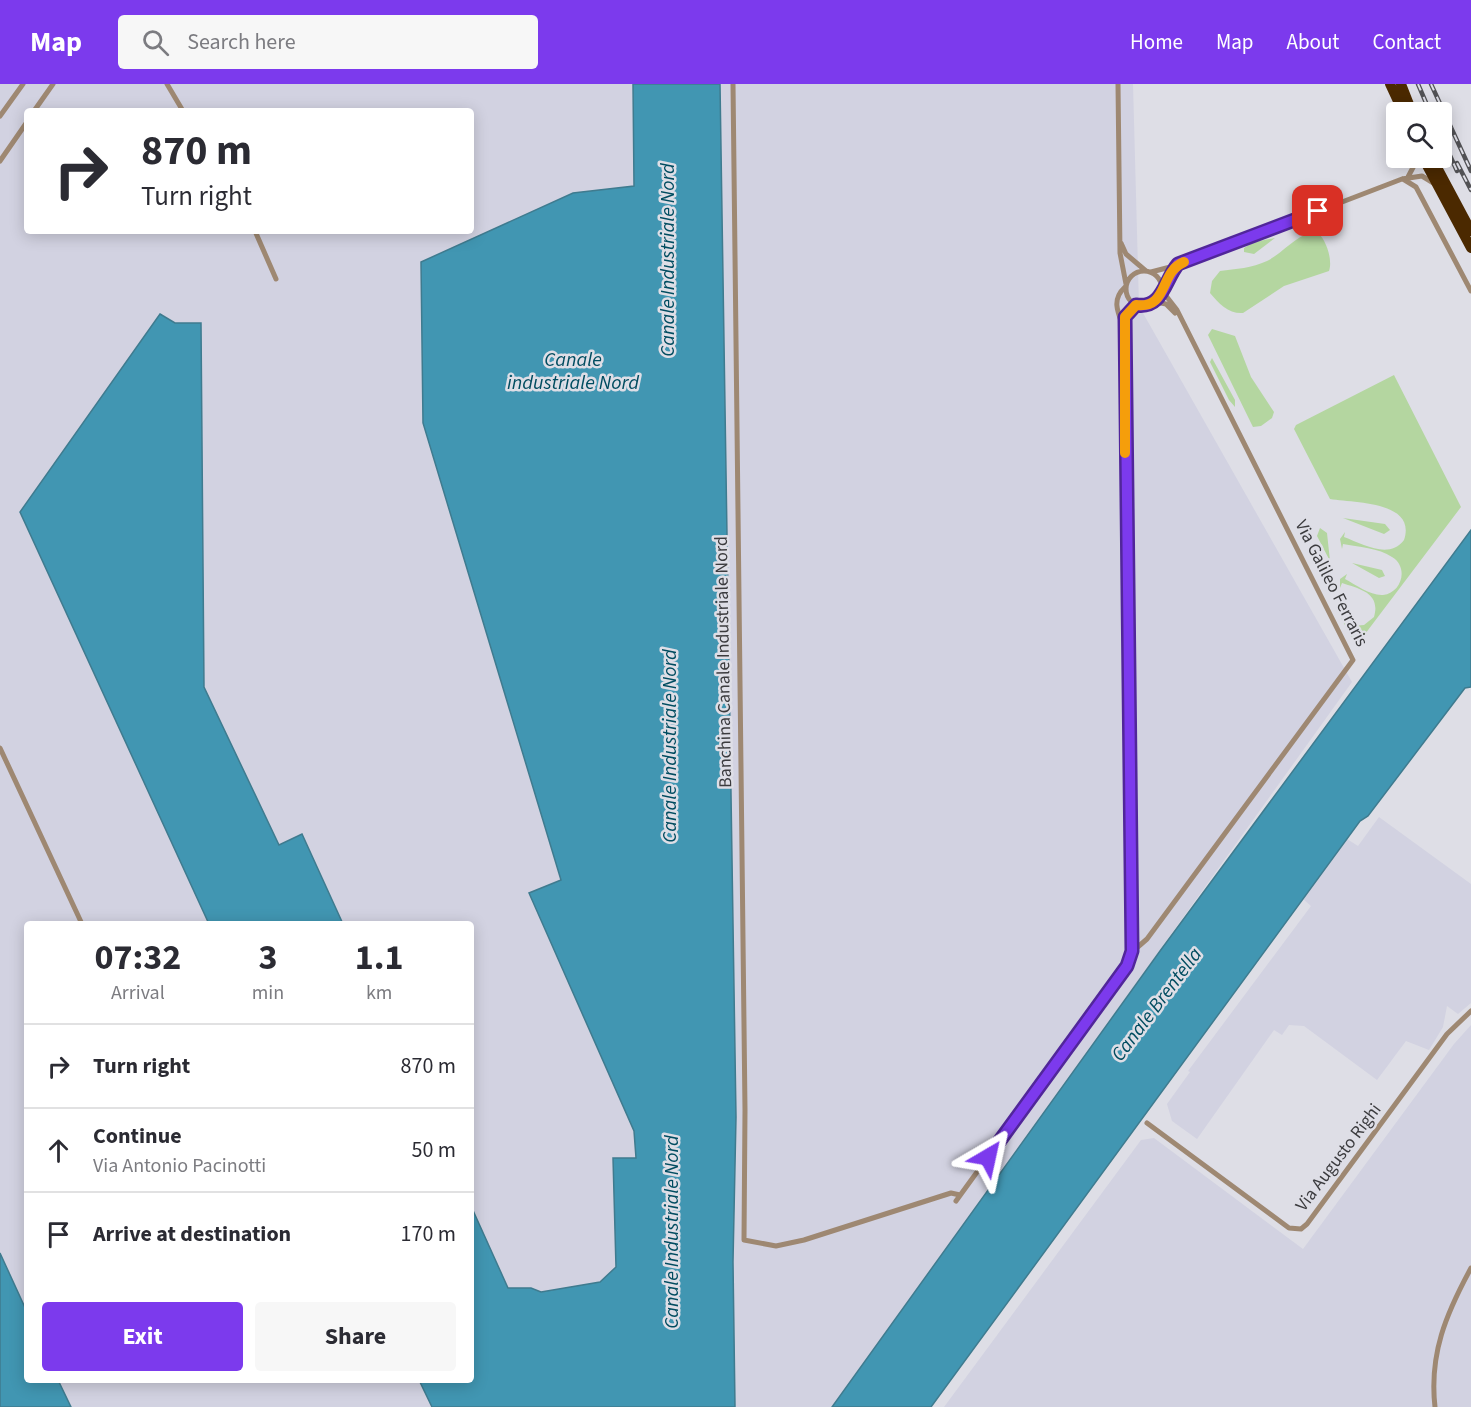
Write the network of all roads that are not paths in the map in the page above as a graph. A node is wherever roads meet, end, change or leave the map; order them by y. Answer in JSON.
{"nodes":[{"id":1,"x":23,"y":84,"type":"edge"},
{"id":2,"x":53,"y":84,"type":"edge"},
{"id":3,"x":167,"y":84,"type":"edge"},
{"id":4,"x":733,"y":84,"type":"edge"},
{"id":5,"x":1118,"y":84,"type":"edge"},
{"id":6,"x":1390,"y":84,"type":"edge"},
{"id":7,"x":1401,"y":84,"type":"edge"},
{"id":8,"x":1398,"y":102,"type":"edge"},
{"id":9,"x":1409,"y":102,"type":"edge"},
{"id":10,"x":36,"y":108,"type":"edge"},
{"id":11,"x":181,"y":108,"type":"edge"},
{"id":12,"x":0,"y":116,"type":"edge"},
{"id":13,"x":24,"y":126,"type":"edge"},
{"id":14,"x":0,"y":161,"type":"edge"},
{"id":15,"x":1411,"y":168,"type":"edge"},
{"id":16,"x":1428,"y":168,"type":"edge"},
{"id":17,"x":1437,"y":168,"type":"edge"},
{"id":18,"x":1404,"y":179,"type":"junction"},
{"id":19,"x":1436,"y":185,"type":"junction"},
{"id":20,"x":1471,"y":231,"type":"edge"},
{"id":21,"x":256,"y":234,"type":"edge"},
{"id":22,"x":1120,"y":238,"type":"junction"},
{"id":23,"x":1471,"y":248,"type":"edge"},
{"id":24,"x":1178,"y":264,"type":"junction"},
{"id":25,"x":1149,"y":271,"type":"junction"},
{"id":26,"x":276,"y":279,"type":"dead end"},
{"id":27,"x":1125,"y":286,"type":"junction"},
{"id":28,"x":1163,"y":289,"type":"junction"},
{"id":29,"x":1471,"y":291,"type":"edge"},
{"id":30,"x":1155,"y":302,"type":"junction"},
{"id":31,"x":1136,"y":305,"type":"junction"},
{"id":32,"x":1181,"y":322,"type":"junction"},
{"id":33,"x":1124,"y":327,"type":"junction"},
{"id":34,"x":0,"y":748,"type":"edge"},
{"id":35,"x":81,"y":921,"type":"edge"},
{"id":36,"x":1132,"y":951,"type":"junction"},
{"id":37,"x":1471,"y":1011,"type":"edge"},
{"id":38,"x":1148,"y":1122,"type":"dead end"},
{"id":39,"x":960,"y":1195,"type":"junction"},
{"id":40,"x":956,"y":1201,"type":"dead end"},
{"id":41,"x":1471,"y":1268,"type":"edge"},
{"id":42,"x":1435,"y":1407,"type":"edge"}],
"edges":[{"from":1,"to":12,"type":"street"},
{"from":2,"to":10,"type":"street"},
{"from":3,"to":11,"type":"street"},
{"from":4,"to":39,"type":"street","name":"Banchina Canale Industriale Nord"},
{"from":5,"to":22,"type":"street"},
{"from":6,"to":8,"type":"highway"},
{"from":7,"to":9,"type":"highway"},
{"from":13,"to":14,"type":"street"},
{"from":15,"to":18,"type":"street"},
{"from":16,"to":19,"type":"highway"},
{"from":17,"to":20,"type":"highway"},
{"from":18,"to":19,"type":"street"},
{"from":18,"to":24,"type":"street"},
{"from":18,"to":29,"type":"street"},
{"from":19,"to":23,"type":"highway"},
{"from":21,"to":26,"type":"street"},
{"from":22,"to":25,"type":"street"},
{"from":22,"to":27,"type":"street"},
{"from":24,"to":25,"type":"street"},
{"from":24,"to":28,"type":"street"},
{"from":25,"to":27,"type":"street"},
{"from":25,"to":28,"type":"street"},
{"from":27,"to":31,"type":"street"},
{"from":27,"to":33,"type":"street"},
{"from":28,"to":30,"type":"street"},
{"from":28,"to":32,"type":"street","name":"Via Galileo Ferraris"},
{"from":30,"to":31,"type":"street"},
{"from":30,"to":32,"type":"street","name":"Via Galileo Ferraris"},
{"from":31,"to":33,"type":"street"},
{"from":32,"to":36,"type":"street","name":"Via Galileo Ferraris"},
{"from":33,"to":36,"type":"street"},
{"from":34,"to":35,"type":"street"},
{"from":36,"to":39,"type":"street"},
{"from":37,"to":38,"type":"street","name":"Via Augusto Righi"},
{"from":39,"to":40,"type":"street"},
{"from":41,"to":42,"type":"street"}]}
